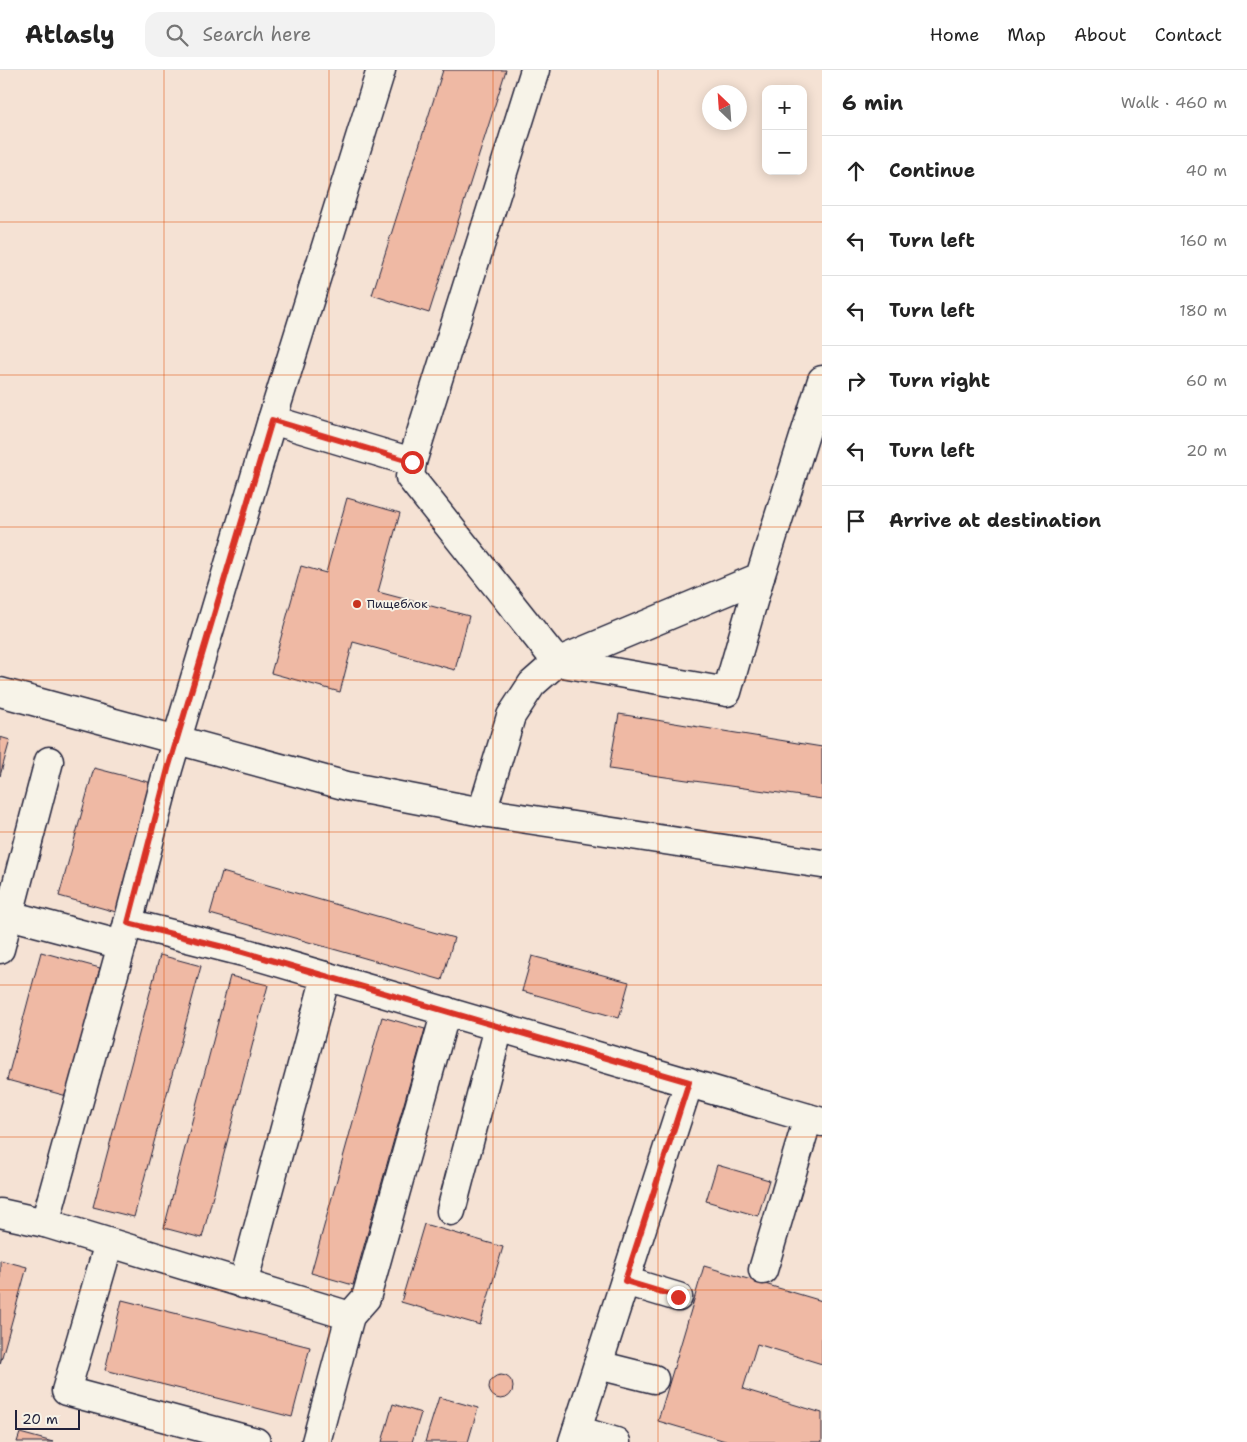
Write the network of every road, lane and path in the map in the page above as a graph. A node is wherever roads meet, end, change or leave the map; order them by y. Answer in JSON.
{"nodes":[{"id":1,"x":381,"y":70,"type":"edge"},
{"id":2,"x":534,"y":70,"type":"edge"},
{"id":3,"x":822,"y":380,"type":"edge"},
{"id":4,"x":272,"y":420,"type":"junction"},
{"id":5,"x":412,"y":462,"type":"junction"},
{"id":6,"x":760,"y":577,"type":"junction"},
{"id":7,"x":557,"y":662,"type":"junction"},
{"id":8,"x":0,"y":692,"type":"edge"},
{"id":9,"x":178,"y":740,"type":"junction"},
{"id":10,"x":49,"y":761,"type":"dead end"},
{"id":11,"x":482,"y":812,"type":"junction"},
{"id":12,"x":822,"y":864,"type":"edge"},
{"id":13,"x":8,"y":916,"type":"junction"},
{"id":14,"x":125,"y":934,"type":"junction"},
{"id":15,"x":0,"y":949,"type":"edge"},
{"id":16,"x":326,"y":976,"type":"junction"},
{"id":17,"x":446,"y":1012,"type":"junction"},
{"id":18,"x":499,"y":1027,"type":"junction"},
{"id":19,"x":689,"y":1082,"type":"junction"},
{"id":20,"x":815,"y":1120,"type":"edge"},
{"id":21,"x":451,"y":1211,"type":"dead end"},
{"id":22,"x":0,"y":1213,"type":"edge"},
{"id":23,"x":46,"y":1223,"type":"junction"},
{"id":24,"x":109,"y":1243,"type":"junction"},
{"id":25,"x":763,"y":1270,"type":"dead end"},
{"id":26,"x":625,"y":1281,"type":"junction"},
{"id":27,"x":243,"y":1284,"type":"junction"},
{"id":28,"x":678,"y":1297,"type":"dead end"},
{"id":29,"x":350,"y":1316,"type":"junction"},
{"id":30,"x":598,"y":1364,"type":"junction"},
{"id":31,"x":654,"y":1379,"type":"dead end"},
{"id":32,"x":575,"y":1436,"type":"edge"},
{"id":33,"x":256,"y":1442,"type":"edge"},
{"id":34,"x":316,"y":1442,"type":"edge"},
{"id":35,"x":616,"y":1442,"type":"edge"}],
"edges":[{"from":1,"to":4,"type":"lane"},
{"from":2,"to":5,"type":"lane"},
{"from":3,"to":6,"type":"lane"},
{"from":4,"to":5,"type":"lane"},
{"from":4,"to":9,"type":"lane"},
{"from":5,"to":7,"type":"lane"},
{"from":6,"to":7,"type":"lane"},
{"from":6,"to":7,"type":"lane"},
{"from":7,"to":11,"type":"lane"},
{"from":8,"to":9,"type":"lane"},
{"from":9,"to":11,"type":"lane"},
{"from":9,"to":14,"type":"lane"},
{"from":10,"to":13,"type":"lane"},
{"from":11,"to":12,"type":"lane"},
{"from":13,"to":14,"type":"lane"},
{"from":13,"to":15,"type":"lane"},
{"from":14,"to":16,"type":"lane"},
{"from":14,"to":23,"type":"lane"},
{"from":16,"to":17,"type":"lane"},
{"from":16,"to":27,"type":"lane"},
{"from":17,"to":18,"type":"lane"},
{"from":17,"to":29,"type":"lane"},
{"from":18,"to":19,"type":"lane"},
{"from":18,"to":21,"type":"lane"},
{"from":19,"to":20,"type":"lane"},
{"from":19,"to":26,"type":"lane"},
{"from":20,"to":25,"type":"lane"},
{"from":22,"to":23,"type":"lane"},
{"from":23,"to":24,"type":"lane"},
{"from":24,"to":27,"type":"lane"},
{"from":24,"to":33,"type":"lane"},
{"from":26,"to":28,"type":"lane"},
{"from":26,"to":30,"type":"lane"},
{"from":27,"to":29,"type":"lane"},
{"from":29,"to":34,"type":"lane"},
{"from":30,"to":31,"type":"lane"},
{"from":30,"to":32,"type":"lane"},
{"from":32,"to":35,"type":"lane"}]}
